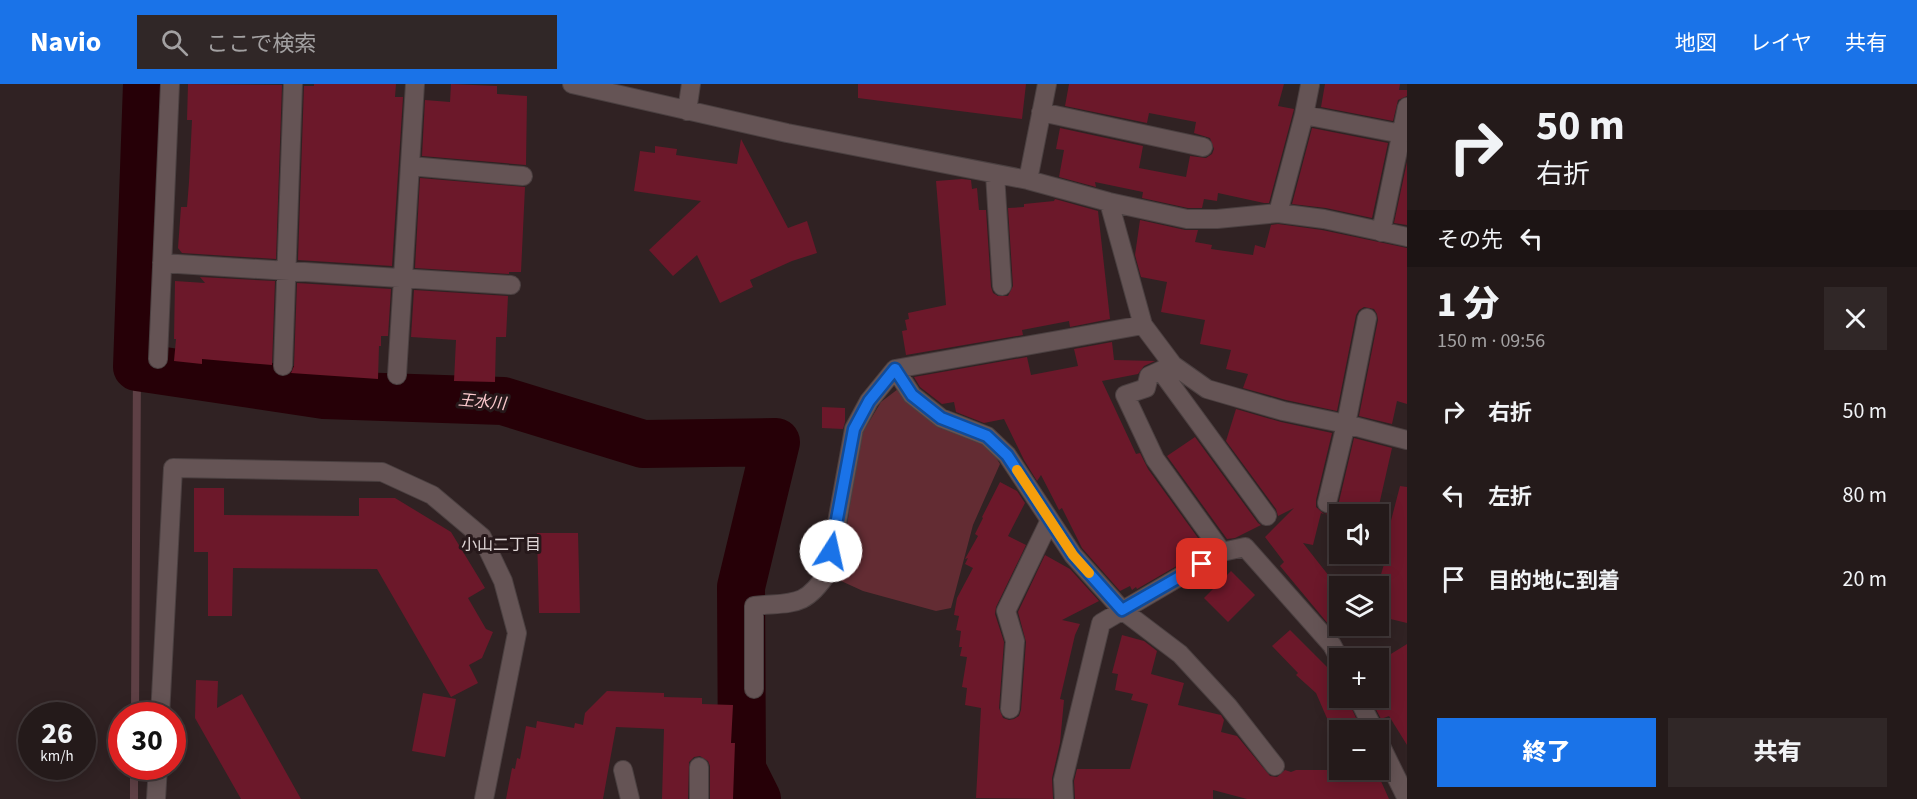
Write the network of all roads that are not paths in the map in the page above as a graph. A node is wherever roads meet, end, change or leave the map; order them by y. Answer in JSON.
{"nodes":[{"id":1,"x":170,"y":84,"type":"edge"},
{"id":2,"x":293,"y":84,"type":"edge"},
{"id":3,"x":415,"y":84,"type":"edge"},
{"id":4,"x":572,"y":84,"type":"edge"},
{"id":5,"x":691,"y":84,"type":"edge"},
{"id":6,"x":1047,"y":84,"type":"edge"},
{"id":7,"x":1310,"y":86,"type":"dead end"},
{"id":8,"x":1407,"y":107,"type":"edge"},
{"id":9,"x":687,"y":111,"type":"junction"},
{"id":10,"x":1041,"y":111,"type":"junction"},
{"id":11,"x":1304,"y":115,"type":"junction"},
{"id":12,"x":1404,"y":130,"type":"edge"},
{"id":13,"x":1203,"y":147,"type":"dead end"},
{"id":14,"x":410,"y":166,"type":"junction"},
{"id":15,"x":995,"y":174,"type":"junction"},
{"id":16,"x":523,"y":176,"type":"dead end"},
{"id":17,"x":1028,"y":180,"type":"junction"},
{"id":18,"x":1109,"y":202,"type":"junction"},
{"id":19,"x":1278,"y":213,"type":"junction"},
{"id":20,"x":1382,"y":232,"type":"junction"},
{"id":21,"x":1407,"y":237,"type":"edge"},
{"id":22,"x":162,"y":263,"type":"junction"},
{"id":23,"x":286,"y":271,"type":"junction"},
{"id":24,"x":403,"y":277,"type":"junction"},
{"id":25,"x":511,"y":285,"type":"dead end"},
{"id":26,"x":1002,"y":286,"type":"dead end"},
{"id":27,"x":1367,"y":318,"type":"dead end"},
{"id":28,"x":1143,"y":325,"type":"junction"},
{"id":29,"x":158,"y":359,"type":"dead end"},
{"id":30,"x":283,"y":366,"type":"dead end"},
{"id":31,"x":1167,"y":368,"type":"junction"},
{"id":32,"x":895,"y":369,"type":"junction"},
{"id":33,"x":397,"y":375,"type":"dead end"},
{"id":34,"x":1346,"y":424,"type":"junction"},
{"id":35,"x":1407,"y":440,"type":"edge"},
{"id":36,"x":1327,"y":503,"type":"dead end"},
{"id":37,"x":1267,"y":516,"type":"dead end"},
{"id":38,"x":1050,"y":520,"type":"junction"},
{"id":39,"x":1222,"y":552,"type":"junction"},
{"id":40,"x":1122,"y":610,"type":"junction"},
{"id":41,"x":1334,"y":648,"type":"edge"},
{"id":42,"x":754,"y":689,"type":"dead end"},
{"id":43,"x":161,"y":702,"type":"edge"},
{"id":44,"x":1010,"y":709,"type":"dead end"},
{"id":45,"x":1389,"y":762,"type":"edge"},
{"id":46,"x":1275,"y":766,"type":"dead end"},
{"id":47,"x":699,"y":767,"type":"dead end"},
{"id":48,"x":623,"y":770,"type":"dead end"},
{"id":49,"x":157,"y":780,"type":"edge"},
{"id":50,"x":156,"y":799,"type":"edge"},
{"id":51,"x":484,"y":799,"type":"edge"},
{"id":52,"x":630,"y":799,"type":"edge"},
{"id":53,"x":699,"y":799,"type":"edge"},
{"id":54,"x":1064,"y":799,"type":"edge"},
{"id":55,"x":1407,"y":799,"type":"edge"}],
"edges":[{"from":1,"to":22,"type":"street"},
{"from":2,"to":23,"type":"street"},
{"from":3,"to":14,"type":"street"},
{"from":4,"to":9,"type":"street"},
{"from":5,"to":9,"type":"street"},
{"from":6,"to":10,"type":"street"},
{"from":7,"to":11,"type":"street"},
{"from":8,"to":12,"type":"street"},
{"from":9,"to":15,"type":"street"},
{"from":10,"to":13,"type":"street"},
{"from":10,"to":17,"type":"street"},
{"from":11,"to":12,"type":"street"},
{"from":11,"to":19,"type":"street"},
{"from":12,"to":20,"type":"street"},
{"from":14,"to":16,"type":"street"},
{"from":14,"to":24,"type":"street"},
{"from":15,"to":17,"type":"street"},
{"from":15,"to":26,"type":"street"},
{"from":17,"to":18,"type":"street"},
{"from":18,"to":19,"type":"street"},
{"from":18,"to":28,"type":"street"},
{"from":19,"to":20,"type":"street"},
{"from":20,"to":21,"type":"street"},
{"from":22,"to":23,"type":"street"},
{"from":22,"to":29,"type":"street"},
{"from":23,"to":24,"type":"street"},
{"from":23,"to":30,"type":"street"},
{"from":24,"to":25,"type":"street"},
{"from":24,"to":33,"type":"street"},
{"from":27,"to":34,"type":"street"},
{"from":28,"to":31,"type":"street"},
{"from":28,"to":32,"type":"street"},
{"from":31,"to":34,"type":"street"},
{"from":31,"to":37,"type":"street"},
{"from":31,"to":39,"type":"street"},
{"from":32,"to":38,"type":"street"},
{"from":32,"to":42,"type":"street"},
{"from":34,"to":35,"type":"street"},
{"from":34,"to":36,"type":"street"},
{"from":38,"to":40,"type":"street"},
{"from":38,"to":44,"type":"street"},
{"from":39,"to":40,"type":"street"},
{"from":39,"to":41,"type":"street"},
{"from":40,"to":46,"type":"street"},
{"from":40,"to":54,"type":"street"},
{"from":43,"to":51,"type":"street"},
{"from":45,"to":55,"type":"street"},
{"from":47,"to":53,"type":"street"},
{"from":48,"to":52,"type":"street"},
{"from":49,"to":50,"type":"street"}]}
